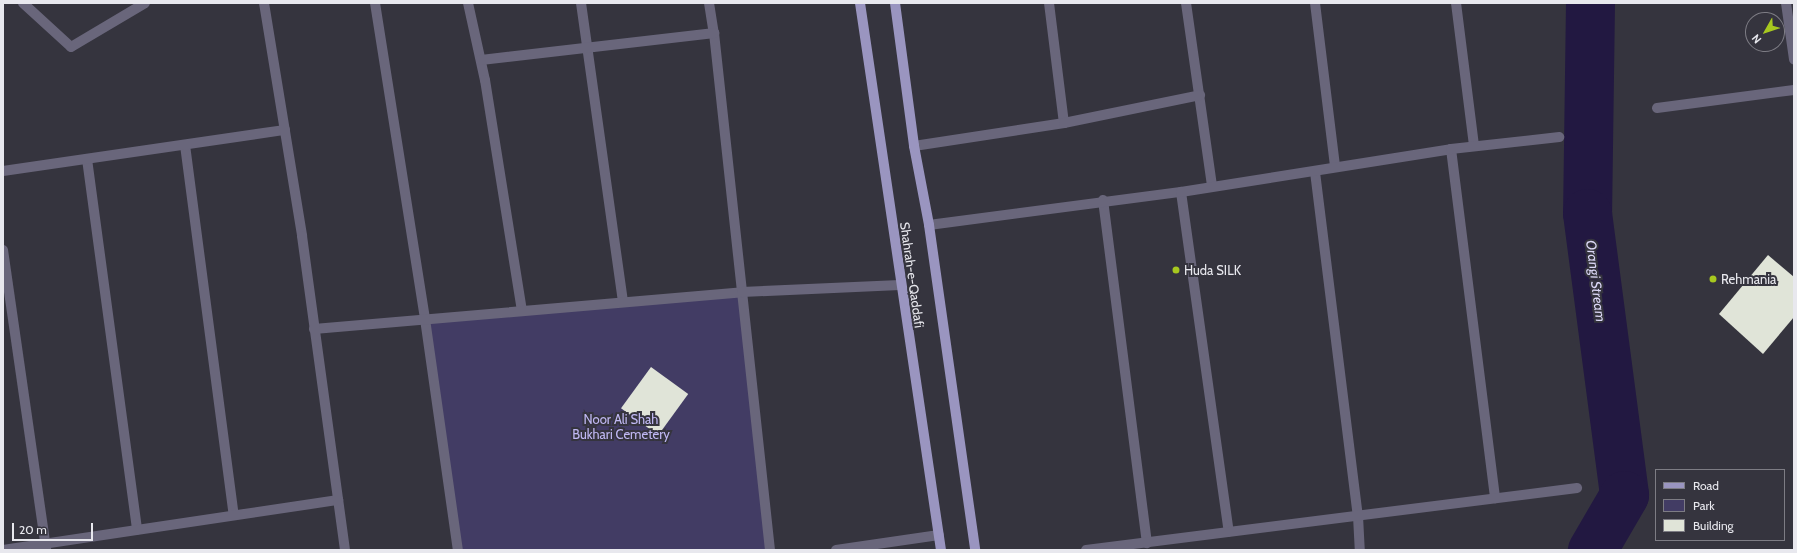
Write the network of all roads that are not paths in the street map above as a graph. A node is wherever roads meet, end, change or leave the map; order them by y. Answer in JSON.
{"nodes":[{"id":1,"x":23,"y":3,"type":"edge"},
{"id":2,"x":145,"y":3,"type":"edge"},
{"id":3,"x":264,"y":3,"type":"edge"},
{"id":4,"x":375,"y":3,"type":"edge"},
{"id":5,"x":468,"y":3,"type":"edge"},
{"id":6,"x":581,"y":3,"type":"edge"},
{"id":7,"x":709,"y":3,"type":"edge"},
{"id":8,"x":860,"y":3,"type":"edge"},
{"id":9,"x":895,"y":3,"type":"edge"},
{"id":10,"x":1049,"y":3,"type":"edge"},
{"id":11,"x":1186,"y":3,"type":"edge"},
{"id":12,"x":1315,"y":3,"type":"edge"},
{"id":13,"x":1456,"y":3,"type":"edge"},
{"id":14,"x":1786,"y":3,"type":"edge"},
{"id":15,"x":714,"y":34,"type":"junction"},
{"id":16,"x":587,"y":48,"type":"junction"},
{"id":17,"x":1794,"y":59,"type":"edge"},
{"id":18,"x":481,"y":60,"type":"junction"},
{"id":19,"x":1794,"y":90,"type":"edge"},
{"id":20,"x":1200,"y":95,"type":"junction"},
{"id":21,"x":1657,"y":108,"type":"dead end"},
{"id":22,"x":1064,"y":123,"type":"junction"},
{"id":23,"x":285,"y":130,"type":"junction"},
{"id":24,"x":1559,"y":137,"type":"dead end"},
{"id":25,"x":185,"y":145,"type":"junction"},
{"id":26,"x":914,"y":146,"type":"junction"},
{"id":27,"x":1474,"y":146,"type":"junction"},
{"id":28,"x":1451,"y":149,"type":"junction"},
{"id":29,"x":87,"y":159,"type":"junction"},
{"id":30,"x":1335,"y":167,"type":"junction"},
{"id":31,"x":3,"y":171,"type":"edge"},
{"id":32,"x":1315,"y":172,"type":"junction"},
{"id":33,"x":1212,"y":186,"type":"junction"},
{"id":34,"x":1181,"y":192,"type":"junction"},
{"id":35,"x":1103,"y":200,"type":"junction"},
{"id":36,"x":929,"y":225,"type":"junction"},
{"id":37,"x":3,"y":250,"type":"edge"},
{"id":38,"x":900,"y":285,"type":"junction"},
{"id":39,"x":742,"y":292,"type":"junction"},
{"id":40,"x":623,"y":302,"type":"junction"},
{"id":41,"x":522,"y":311,"type":"junction"},
{"id":42,"x":425,"y":320,"type":"junction"},
{"id":43,"x":314,"y":329,"type":"junction"},
{"id":44,"x":1577,"y":488,"type":"dead end"},
{"id":45,"x":1495,"y":498,"type":"junction"},
{"id":46,"x":338,"y":500,"type":"junction"},
{"id":47,"x":234,"y":515,"type":"junction"},
{"id":48,"x":1358,"y":516,"type":"junction"},
{"id":49,"x":137,"y":530,"type":"junction"},
{"id":50,"x":1229,"y":532,"type":"junction"},
{"id":51,"x":939,"y":535,"type":"junction"},
{"id":52,"x":1147,"y":543,"type":"junction"},
{"id":53,"x":45,"y":547,"type":"edge"},
{"id":54,"x":3,"y":550,"type":"edge"},
{"id":55,"x":345,"y":550,"type":"edge"},
{"id":56,"x":458,"y":550,"type":"edge"},
{"id":57,"x":770,"y":550,"type":"edge"},
{"id":58,"x":837,"y":550,"type":"edge"},
{"id":59,"x":941,"y":550,"type":"edge"},
{"id":60,"x":975,"y":550,"type":"edge"},
{"id":61,"x":1086,"y":550,"type":"edge"},
{"id":62,"x":1360,"y":550,"type":"edge"}],
"edges":[{"from":1,"to":2,"type":"street"},
{"from":3,"to":23,"type":"street"},
{"from":4,"to":42,"type":"street"},
{"from":5,"to":18,"type":"street"},
{"from":6,"to":16,"type":"street"},
{"from":7,"to":15,"type":"street"},
{"from":8,"to":38,"type":"main road","name":"Shahrah-e-Qaddafi"},
{"from":9,"to":26,"type":"main road","name":"Shahrah-e-Qaddafi"},
{"from":10,"to":22,"type":"street"},
{"from":11,"to":20,"type":"street"},
{"from":12,"to":30,"type":"street"},
{"from":13,"to":27,"type":"street"},
{"from":14,"to":17,"type":"street"},
{"from":15,"to":16,"type":"street"},
{"from":15,"to":39,"type":"street"},
{"from":16,"to":18,"type":"street"},
{"from":16,"to":40,"type":"street"},
{"from":18,"to":41,"type":"street"},
{"from":19,"to":21,"type":"street"},
{"from":20,"to":22,"type":"street"},
{"from":20,"to":33,"type":"street"},
{"from":22,"to":26,"type":"street"},
{"from":23,"to":25,"type":"street"},
{"from":23,"to":43,"type":"street"},
{"from":24,"to":27,"type":"street"},
{"from":25,"to":29,"type":"street"},
{"from":25,"to":47,"type":"street"},
{"from":26,"to":36,"type":"main road","name":"Shahrah-e-Qaddafi"},
{"from":27,"to":28,"type":"street"},
{"from":28,"to":30,"type":"street"},
{"from":28,"to":45,"type":"street"},
{"from":29,"to":31,"type":"street"},
{"from":29,"to":49,"type":"street"},
{"from":30,"to":32,"type":"street"},
{"from":32,"to":33,"type":"street"},
{"from":32,"to":48,"type":"street"},
{"from":33,"to":34,"type":"street"},
{"from":34,"to":35,"type":"street"},
{"from":34,"to":50,"type":"street"},
{"from":35,"to":36,"type":"street"},
{"from":35,"to":52,"type":"street"},
{"from":36,"to":60,"type":"main road","name":"Shahrah-e-Qaddafi"},
{"from":37,"to":53,"type":"street"},
{"from":38,"to":39,"type":"street"},
{"from":38,"to":51,"type":"main road","name":"Shahrah-e-Qaddafi"},
{"from":39,"to":40,"type":"street"},
{"from":39,"to":57,"type":"street"},
{"from":40,"to":41,"type":"street"},
{"from":41,"to":42,"type":"street"},
{"from":42,"to":43,"type":"street"},
{"from":42,"to":56,"type":"street"},
{"from":43,"to":46,"type":"street"},
{"from":44,"to":45,"type":"street"},
{"from":45,"to":48,"type":"street"},
{"from":46,"to":47,"type":"street"},
{"from":46,"to":55,"type":"street"},
{"from":47,"to":49,"type":"street"},
{"from":48,"to":50,"type":"street"},
{"from":48,"to":62,"type":"street"},
{"from":49,"to":53,"type":"street"},
{"from":50,"to":52,"type":"street"},
{"from":51,"to":58,"type":"street"},
{"from":51,"to":59,"type":"main road","name":"Shahrah-e-Qaddafi"},
{"from":52,"to":61,"type":"street"},
{"from":53,"to":54,"type":"street"}]}
